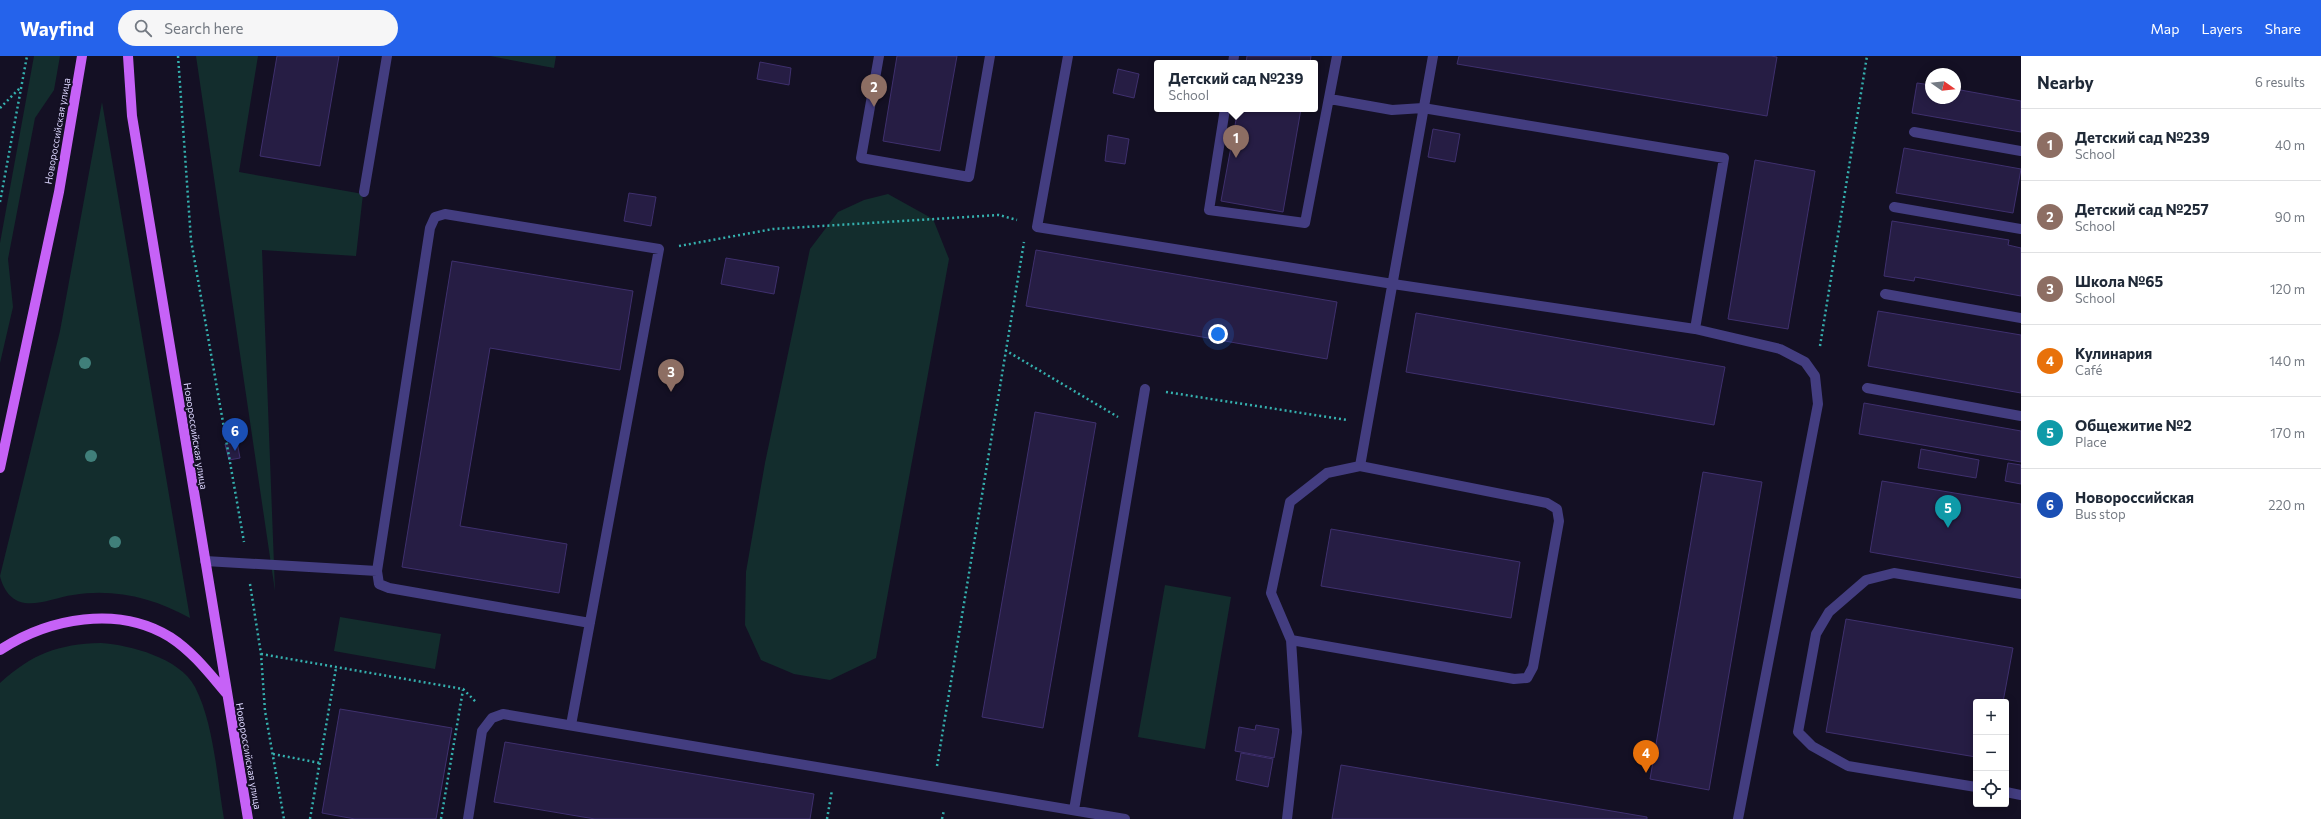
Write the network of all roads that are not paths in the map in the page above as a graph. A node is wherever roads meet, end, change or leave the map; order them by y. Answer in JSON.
{"nodes":[{"id":1,"x":82,"y":56,"type":"edge"},
{"id":2,"x":128,"y":56,"type":"edge"},
{"id":3,"x":387,"y":56,"type":"edge"},
{"id":4,"x":879,"y":56,"type":"edge"},
{"id":5,"x":990,"y":56,"type":"edge"},
{"id":6,"x":1068,"y":56,"type":"edge"},
{"id":7,"x":1337,"y":56,"type":"edge"},
{"id":8,"x":1433,"y":56,"type":"edge"},
{"id":9,"x":1330,"y":99,"type":"junction"},
{"id":10,"x":1423,"y":108,"type":"junction"},
{"id":11,"x":1225,"y":112,"type":"edge"},
{"id":12,"x":1914,"y":132,"type":"dead end"},
{"id":13,"x":2021,"y":151,"type":"edge"},
{"id":14,"x":364,"y":192,"type":"dead end"},
{"id":15,"x":1894,"y":207,"type":"dead end"},
{"id":16,"x":2021,"y":227,"type":"edge"},
{"id":17,"x":1393,"y":284,"type":"junction"},
{"id":18,"x":1884,"y":294,"type":"dead end"},
{"id":19,"x":2021,"y":318,"type":"edge"},
{"id":20,"x":1695,"y":329,"type":"junction"},
{"id":21,"x":1867,"y":388,"type":"dead end"},
{"id":22,"x":1145,"y":389,"type":"road end"},
{"id":23,"x":2021,"y":416,"type":"edge"},
{"id":24,"x":1360,"y":466,"type":"junction"},
{"id":25,"x":0,"y":468,"type":"edge"},
{"id":26,"x":205,"y":561,"type":"junction"},
{"id":27,"x":377,"y":571,"type":"junction"},
{"id":28,"x":2021,"y":594,"type":"edge"},
{"id":29,"x":590,"y":623,"type":"junction"},
{"id":30,"x":1291,"y":640,"type":"junction"},
{"id":31,"x":0,"y":650,"type":"edge"},
{"id":32,"x":226,"y":693,"type":"junction"},
{"id":33,"x":571,"y":725,"type":"junction"},
{"id":34,"x":1973,"y":787,"type":"edge"},
{"id":35,"x":2009,"y":793,"type":"edge"},
{"id":36,"x":2021,"y":795,"type":"edge"},
{"id":37,"x":1074,"y":810,"type":"junction"},
{"id":38,"x":248,"y":819,"type":"edge"},
{"id":39,"x":468,"y":819,"type":"edge"},
{"id":40,"x":1125,"y":819,"type":"edge"},
{"id":41,"x":1287,"y":819,"type":"edge"},
{"id":42,"x":1738,"y":819,"type":"edge"}],
"edges":[{"from":1,"to":25,"type":"main road","name":"Новороссийская улица"},
{"from":2,"to":26,"type":"main road","name":"Новороссийская улица"},
{"from":3,"to":14,"type":"lane"},
{"from":4,"to":5,"type":"lane"},
{"from":6,"to":17,"type":"lane"},
{"from":7,"to":9,"type":"lane"},
{"from":8,"to":10,"type":"lane"},
{"from":9,"to":10,"type":"lane"},
{"from":9,"to":11,"type":"lane"},
{"from":10,"to":17,"type":"lane"},
{"from":10,"to":20,"type":"lane"},
{"from":12,"to":13,"type":"lane"},
{"from":15,"to":16,"type":"lane"},
{"from":17,"to":20,"type":"lane"},
{"from":17,"to":24,"type":"lane"},
{"from":18,"to":19,"type":"lane"},
{"from":20,"to":42,"type":"lane"},
{"from":21,"to":23,"type":"lane"},
{"from":22,"to":37,"type":"lane"},
{"from":24,"to":30,"type":"lane"},
{"from":24,"to":30,"type":"lane"},
{"from":26,"to":27,"type":"lane"},
{"from":26,"to":32,"type":"main road","name":"Новороссийская улица"},
{"from":27,"to":29,"type":"lane"},
{"from":27,"to":29,"type":"lane"},
{"from":28,"to":34,"type":"lane"},
{"from":29,"to":33,"type":"lane"},
{"from":30,"to":41,"type":"lane"},
{"from":31,"to":32,"type":"main road"},
{"from":32,"to":38,"type":"main road","name":"Новороссийская улица"},
{"from":33,"to":37,"type":"lane"},
{"from":33,"to":39,"type":"lane"},
{"from":35,"to":36,"type":"lane"},
{"from":37,"to":40,"type":"lane"}]}
